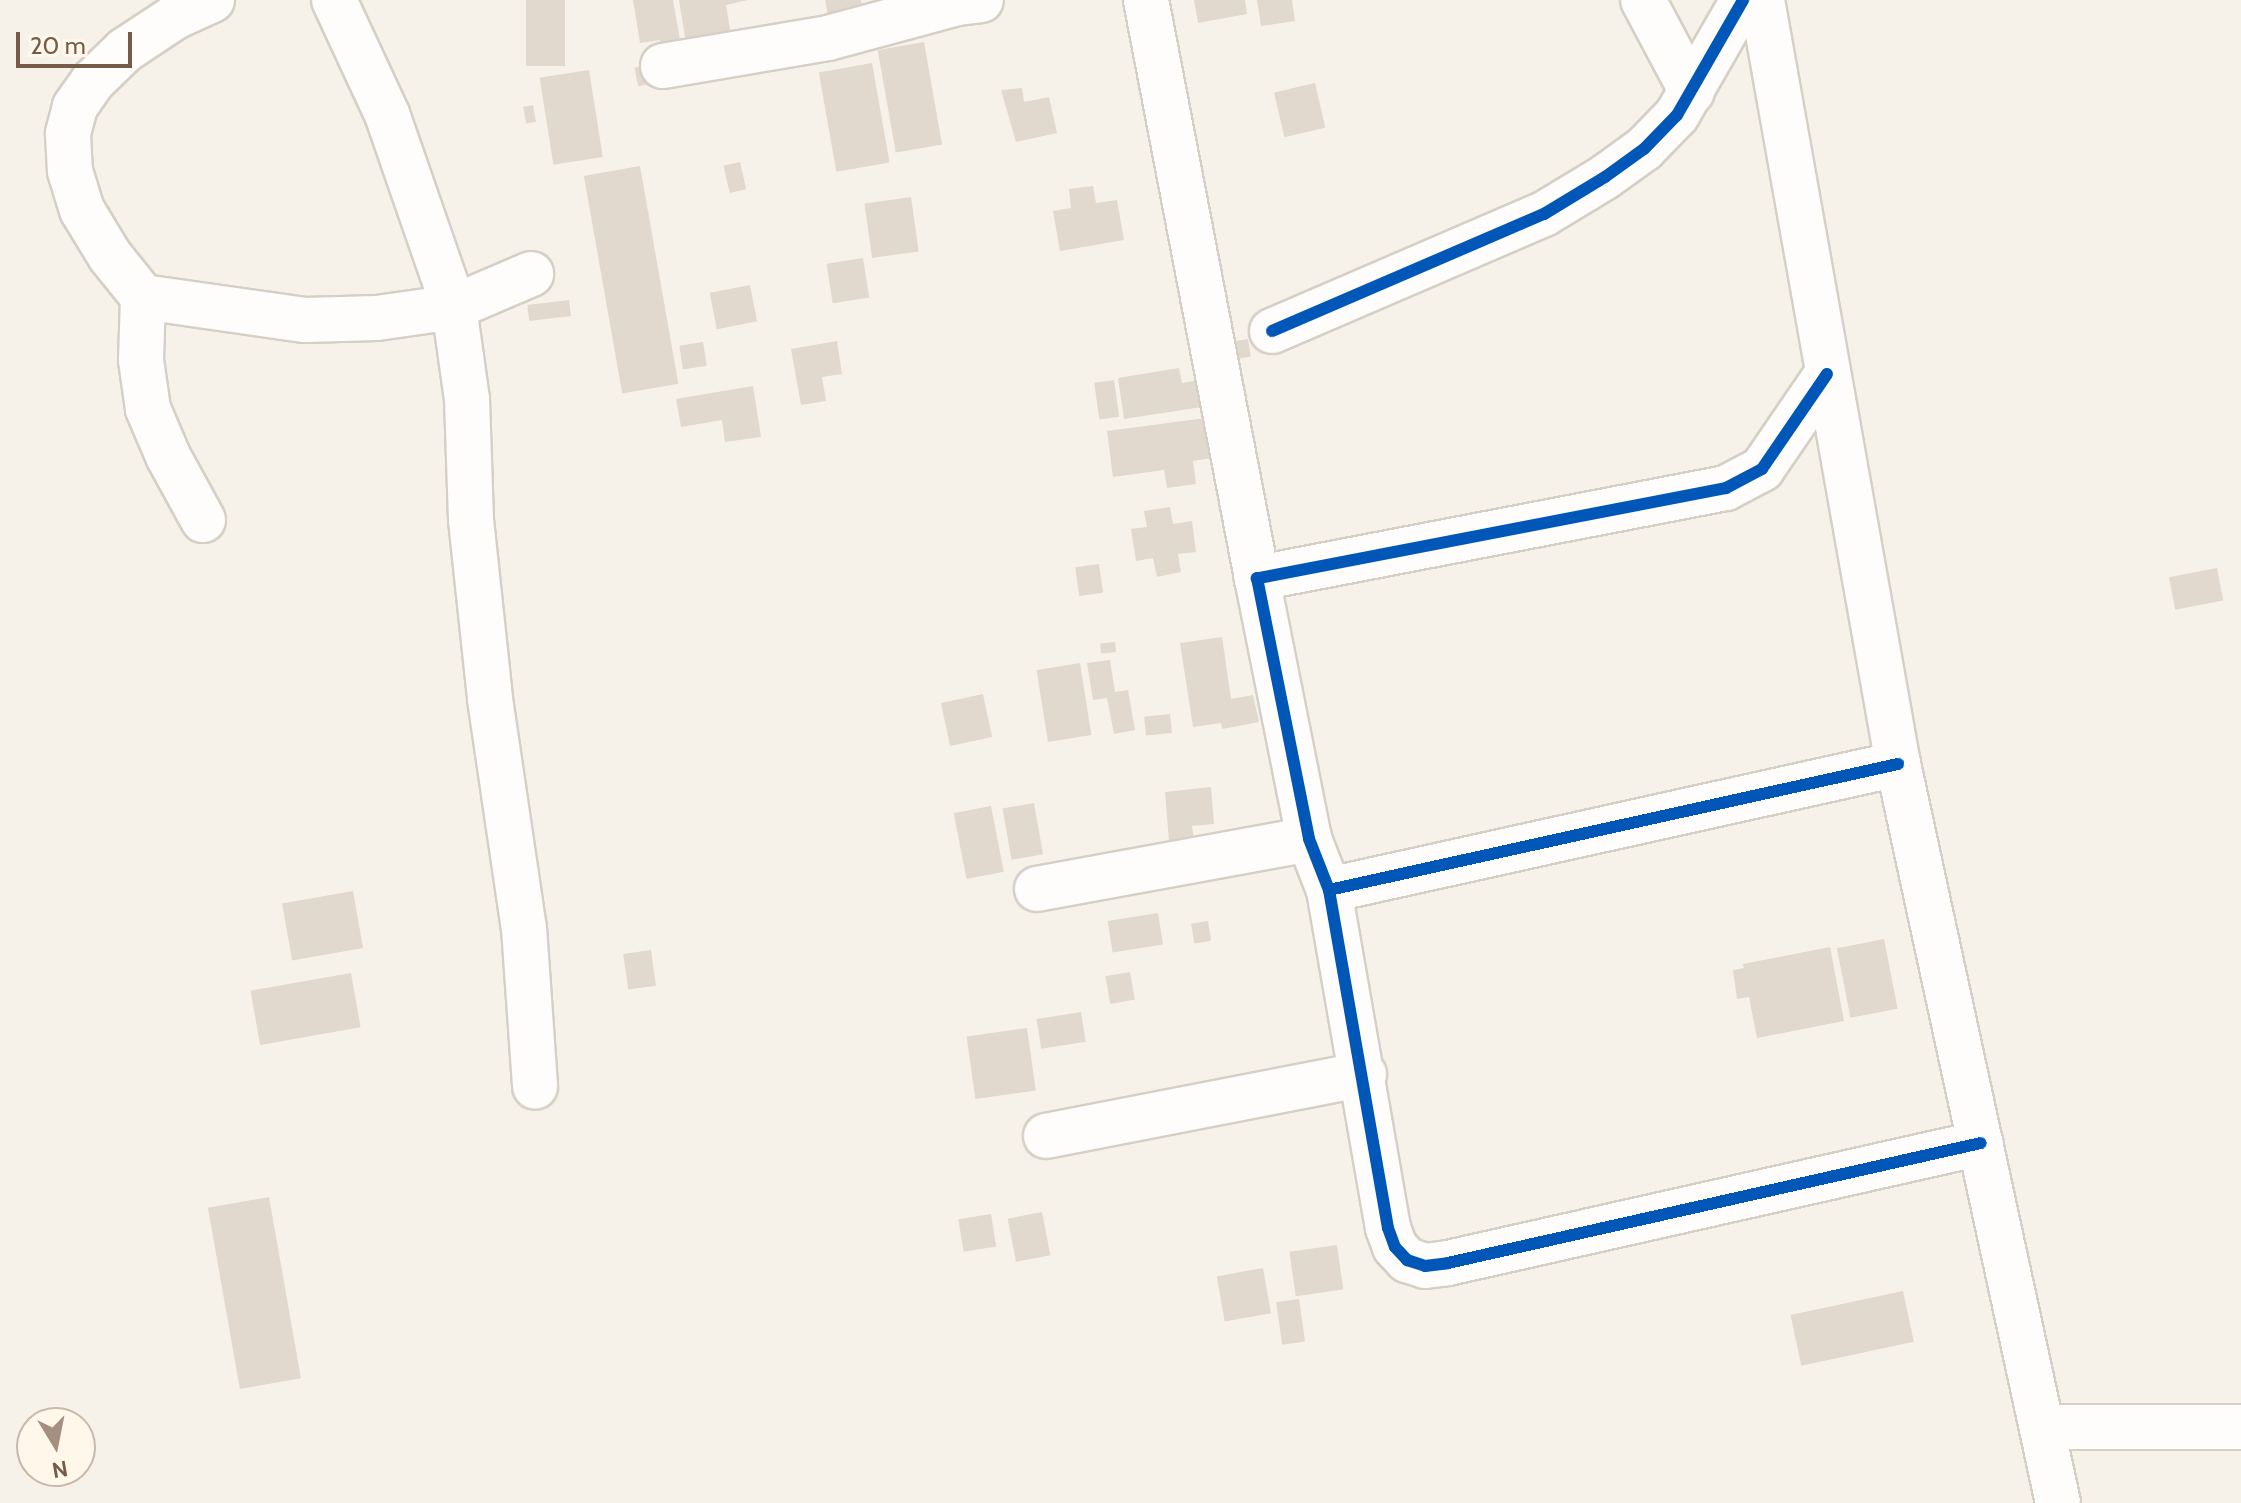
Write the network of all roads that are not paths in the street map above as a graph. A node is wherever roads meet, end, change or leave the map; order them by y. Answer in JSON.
{"nodes":[{"id":1,"x":212,"y":0,"type":"edge"},
{"id":2,"x":334,"y":0,"type":"edge"},
{"id":3,"x":981,"y":0,"type":"edge"},
{"id":4,"x":1146,"y":0,"type":"edge"},
{"id":5,"x":1643,"y":0,"type":"edge"},
{"id":6,"x":1743,"y":0,"type":"edge"},
{"id":7,"x":1762,"y":0,"type":"edge"},
{"id":8,"x":663,"y":66,"type":"dead end"},
{"id":9,"x":1692,"y":92,"type":"junction"},
{"id":10,"x":531,"y":274,"type":"dead end"},
{"id":11,"x":143,"y":297,"type":"junction"},
{"id":12,"x":454,"y":307,"type":"junction"},
{"id":13,"x":1272,"y":331,"type":"dead end"},
{"id":14,"x":1827,"y":374,"type":"junction"},
{"id":15,"x":203,"y":520,"type":"dead end"},
{"id":16,"x":1257,"y":578,"type":"junction"},
{"id":17,"x":1898,"y":764,"type":"junction"},
{"id":18,"x":1309,"y":839,"type":"junction"},
{"id":19,"x":1037,"y":889,"type":"dead end"},
{"id":20,"x":1329,"y":890,"type":"junction"},
{"id":21,"x":1364,"y":1074,"type":"junction"},
{"id":22,"x":535,"y":1087,"type":"dead end"},
{"id":23,"x":1046,"y":1136,"type":"dead end"},
{"id":24,"x":1981,"y":1143,"type":"junction"},
{"id":25,"x":2043,"y":1427,"type":"junction"},
{"id":26,"x":2241,"y":1427,"type":"edge"},
{"id":27,"x":2058,"y":1503,"type":"edge"}],
"edges":[{"from":1,"to":11,"type":"street"},
{"from":2,"to":12,"type":"street"},
{"from":3,"to":8,"type":"street"},
{"from":4,"to":16,"type":"street"},
{"from":5,"to":9,"type":"street"},
{"from":6,"to":9,"type":"street"},
{"from":7,"to":14,"type":"street"},
{"from":9,"to":13,"type":"street"},
{"from":10,"to":12,"type":"street"},
{"from":11,"to":12,"type":"street"},
{"from":11,"to":15,"type":"street"},
{"from":12,"to":22,"type":"street"},
{"from":14,"to":16,"type":"street"},
{"from":14,"to":17,"type":"street"},
{"from":16,"to":18,"type":"street"},
{"from":17,"to":20,"type":"street"},
{"from":17,"to":24,"type":"street"},
{"from":18,"to":19,"type":"street"},
{"from":18,"to":20,"type":"street"},
{"from":20,"to":21,"type":"street"},
{"from":21,"to":23,"type":"street"},
{"from":21,"to":24,"type":"street"},
{"from":24,"to":25,"type":"street"},
{"from":25,"to":26,"type":"street"},
{"from":25,"to":27,"type":"street"}]}
